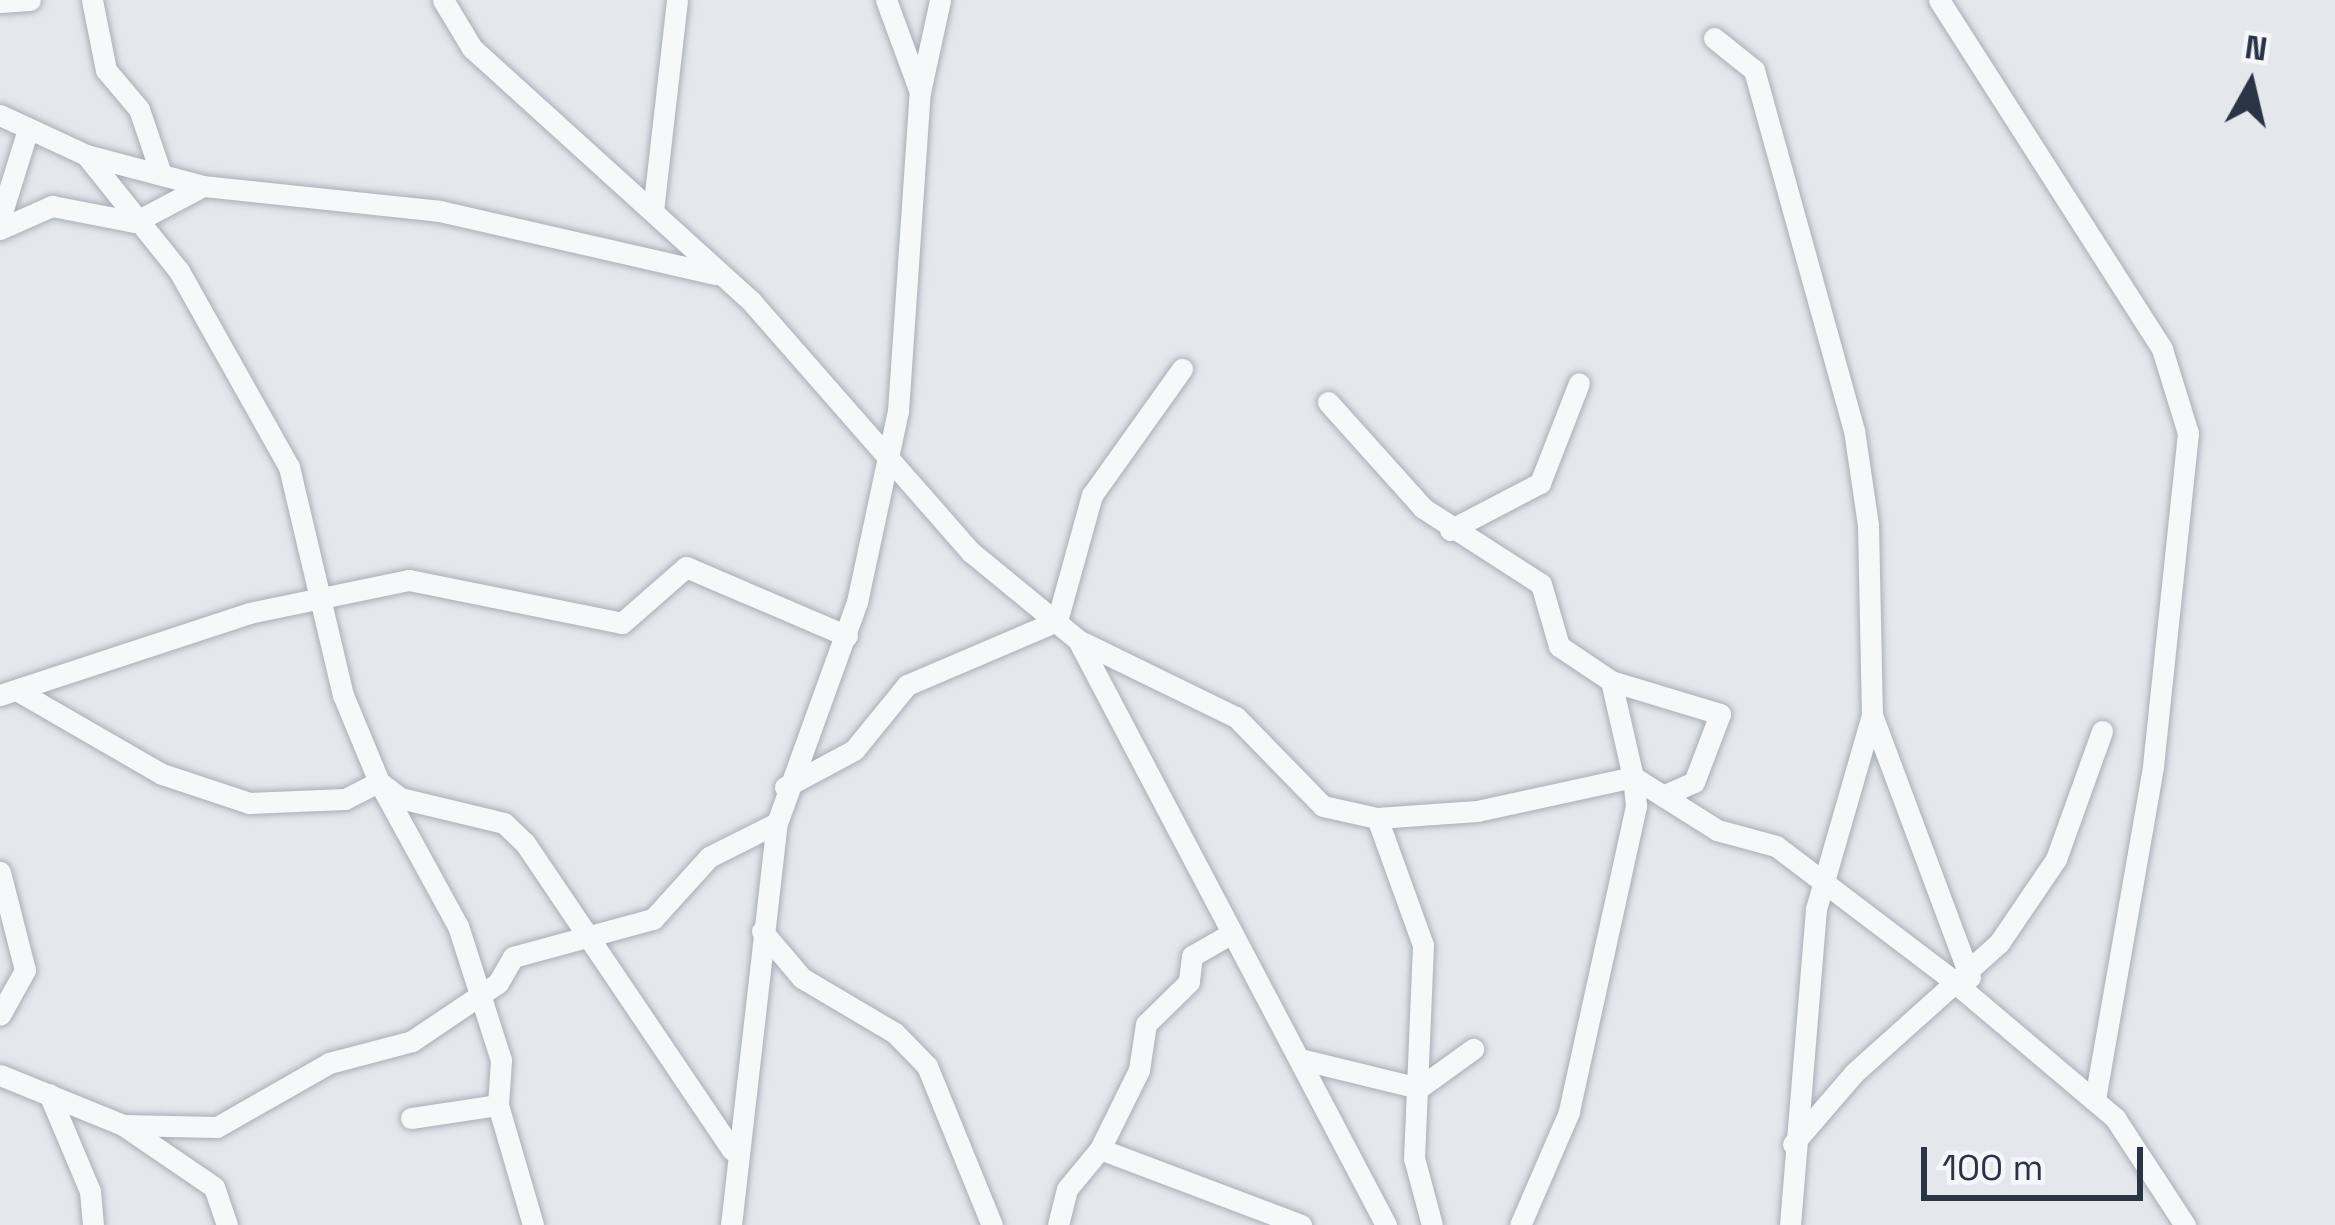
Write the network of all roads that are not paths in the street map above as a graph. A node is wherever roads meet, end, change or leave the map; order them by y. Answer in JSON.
{"nodes":[{"id":1,"x":30,"y":0,"type":"edge"},
{"id":2,"x":92,"y":0,"type":"edge"},
{"id":3,"x":442,"y":0,"type":"edge"},
{"id":4,"x":676,"y":0,"type":"edge"},
{"id":5,"x":886,"y":0,"type":"edge"},
{"id":6,"x":940,"y":0,"type":"edge"},
{"id":7,"x":1939,"y":0,"type":"edge"},
{"id":8,"x":0,"y":2,"type":"edge"},
{"id":9,"x":1714,"y":38,"type":"dead end"},
{"id":10,"x":920,"y":92,"type":"junction"},
{"id":11,"x":0,"y":116,"type":"edge"},
{"id":12,"x":28,"y":129,"type":"junction"},
{"id":13,"x":86,"y":155,"type":"junction"},
{"id":14,"x":161,"y":174,"type":"junction"},
{"id":15,"x":203,"y":186,"type":"junction"},
{"id":16,"x":652,"y":211,"type":"junction"},
{"id":17,"x":0,"y":219,"type":"edge"},
{"id":18,"x":135,"y":222,"type":"junction"},
{"id":19,"x":0,"y":229,"type":"edge"},
{"id":20,"x":717,"y":274,"type":"junction"},
{"id":21,"x":1182,"y":369,"type":"dead end"},
{"id":22,"x":1579,"y":383,"type":"dead end"},
{"id":23,"x":1328,"y":402,"type":"dead end"},
{"id":24,"x":888,"y":460,"type":"junction"},
{"id":25,"x":1450,"y":530,"type":"junction"},
{"id":26,"x":323,"y":593,"type":"junction"},
{"id":27,"x":1057,"y":621,"type":"junction"},
{"id":28,"x":847,"y":636,"type":"junction"},
{"id":29,"x":1078,"y":640,"type":"junction"},
{"id":30,"x":1611,"y":681,"type":"junction"},
{"id":31,"x":8,"y":692,"type":"edge"},
{"id":32,"x":1872,"y":715,"type":"junction"},
{"id":33,"x":2102,"y":731,"type":"dead end"},
{"id":34,"x":1633,"y":777,"type":"junction"},
{"id":35,"x":380,"y":782,"type":"junction"},
{"id":36,"x":785,"y":788,"type":"junction"},
{"id":37,"x":1663,"y":796,"type":"junction"},
{"id":38,"x":1377,"y":818,"type":"junction"},
{"id":39,"x":777,"y":824,"type":"junction"},
{"id":40,"x":0,"y":872,"type":"edge"},
{"id":41,"x":1821,"y":888,"type":"junction"},
{"id":42,"x":762,"y":931,"type":"junction"},
{"id":43,"x":575,"y":932,"type":"junction"},
{"id":44,"x":1232,"y":933,"type":"junction"},
{"id":45,"x":1965,"y":983,"type":"junction"},
{"id":46,"x":6,"y":991,"type":"edge"},
{"id":47,"x":478,"y":1000,"type":"junction"},
{"id":48,"x":0,"y":1015,"type":"edge"},
{"id":49,"x":1473,"y":1049,"type":"dead end"},
{"id":50,"x":1304,"y":1060,"type":"junction"},
{"id":51,"x":0,"y":1075,"type":"edge"},
{"id":52,"x":1419,"y":1088,"type":"junction"},
{"id":53,"x":49,"y":1094,"type":"junction"},
{"id":54,"x":2095,"y":1100,"type":"junction"},
{"id":55,"x":498,"y":1105,"type":"junction"},
{"id":56,"x":411,"y":1118,"type":"dead end"},
{"id":57,"x":123,"y":1125,"type":"junction"},
{"id":58,"x":1100,"y":1149,"type":"junction"},
{"id":59,"x":732,"y":1150,"type":"junction"},
{"id":60,"x":1789,"y":1150,"type":"junction"},
{"id":61,"x":737,"y":1220,"type":"edge"},
{"id":62,"x":93,"y":1225,"type":"edge"},
{"id":63,"x":227,"y":1225,"type":"edge"},
{"id":64,"x":533,"y":1225,"type":"edge"},
{"id":65,"x":992,"y":1225,"type":"edge"},
{"id":66,"x":1058,"y":1225,"type":"edge"},
{"id":67,"x":1301,"y":1225,"type":"edge"},
{"id":68,"x":1385,"y":1225,"type":"edge"},
{"id":69,"x":1432,"y":1225,"type":"edge"},
{"id":70,"x":1520,"y":1225,"type":"edge"},
{"id":71,"x":1790,"y":1225,"type":"edge"},
{"id":72,"x":2185,"y":1225,"type":"edge"}],
"edges":[{"from":1,"to":8,"type":"street"},
{"from":2,"to":14,"type":"street"},
{"from":3,"to":16,"type":"street"},
{"from":4,"to":16,"type":"street"},
{"from":5,"to":10,"type":"street"},
{"from":6,"to":10,"type":"street"},
{"from":7,"to":54,"type":"street"},
{"from":9,"to":32,"type":"street"},
{"from":10,"to":24,"type":"street"},
{"from":11,"to":12,"type":"street"},
{"from":12,"to":13,"type":"street"},
{"from":12,"to":17,"type":"street"},
{"from":13,"to":14,"type":"street"},
{"from":13,"to":18,"type":"street"},
{"from":14,"to":15,"type":"street"},
{"from":15,"to":18,"type":"street"},
{"from":15,"to":20,"type":"street"},
{"from":16,"to":20,"type":"street"},
{"from":18,"to":19,"type":"street"},
{"from":18,"to":26,"type":"street"},
{"from":20,"to":24,"type":"street"},
{"from":21,"to":27,"type":"street"},
{"from":22,"to":25,"type":"street"},
{"from":23,"to":25,"type":"street"},
{"from":24,"to":27,"type":"street"},
{"from":24,"to":28,"type":"street"},
{"from":25,"to":30,"type":"street"},
{"from":26,"to":28,"type":"street"},
{"from":26,"to":31,"type":"street"},
{"from":26,"to":35,"type":"street"},
{"from":27,"to":29,"type":"street"},
{"from":27,"to":36,"type":"street"},
{"from":28,"to":36,"type":"street"},
{"from":29,"to":38,"type":"street"},
{"from":29,"to":44,"type":"street"},
{"from":30,"to":34,"type":"street"},
{"from":30,"to":37,"type":"street"},
{"from":31,"to":35,"type":"street"},
{"from":32,"to":41,"type":"street"},
{"from":32,"to":45,"type":"street"},
{"from":33,"to":45,"type":"street"},
{"from":34,"to":37,"type":"street"},
{"from":34,"to":38,"type":"street"},
{"from":34,"to":70,"type":"street"},
{"from":35,"to":43,"type":"street"},
{"from":35,"to":47,"type":"street"},
{"from":36,"to":39,"type":"street"},
{"from":37,"to":41,"type":"street"},
{"from":38,"to":52,"type":"street"},
{"from":39,"to":42,"type":"street"},
{"from":39,"to":43,"type":"street"},
{"from":40,"to":46,"type":"street"},
{"from":41,"to":45,"type":"street"},
{"from":41,"to":60,"type":"street"},
{"from":42,"to":59,"type":"street"},
{"from":42,"to":65,"type":"street"},
{"from":43,"to":47,"type":"street"},
{"from":43,"to":59,"type":"street"},
{"from":44,"to":50,"type":"street"},
{"from":44,"to":58,"type":"street"},
{"from":45,"to":54,"type":"street"},
{"from":45,"to":60,"type":"street"},
{"from":46,"to":48,"type":"street"},
{"from":47,"to":55,"type":"street"},
{"from":47,"to":57,"type":"street"},
{"from":49,"to":52,"type":"street"},
{"from":50,"to":52,"type":"street"},
{"from":50,"to":68,"type":"street"},
{"from":51,"to":53,"type":"street"},
{"from":52,"to":69,"type":"street"},
{"from":53,"to":57,"type":"street"},
{"from":53,"to":62,"type":"street"},
{"from":54,"to":72,"type":"street"},
{"from":55,"to":56,"type":"street"},
{"from":55,"to":64,"type":"street"},
{"from":57,"to":63,"type":"street"},
{"from":58,"to":66,"type":"street"},
{"from":58,"to":67,"type":"street"},
{"from":59,"to":61,"type":"street"},
{"from":60,"to":71,"type":"street"}]}
